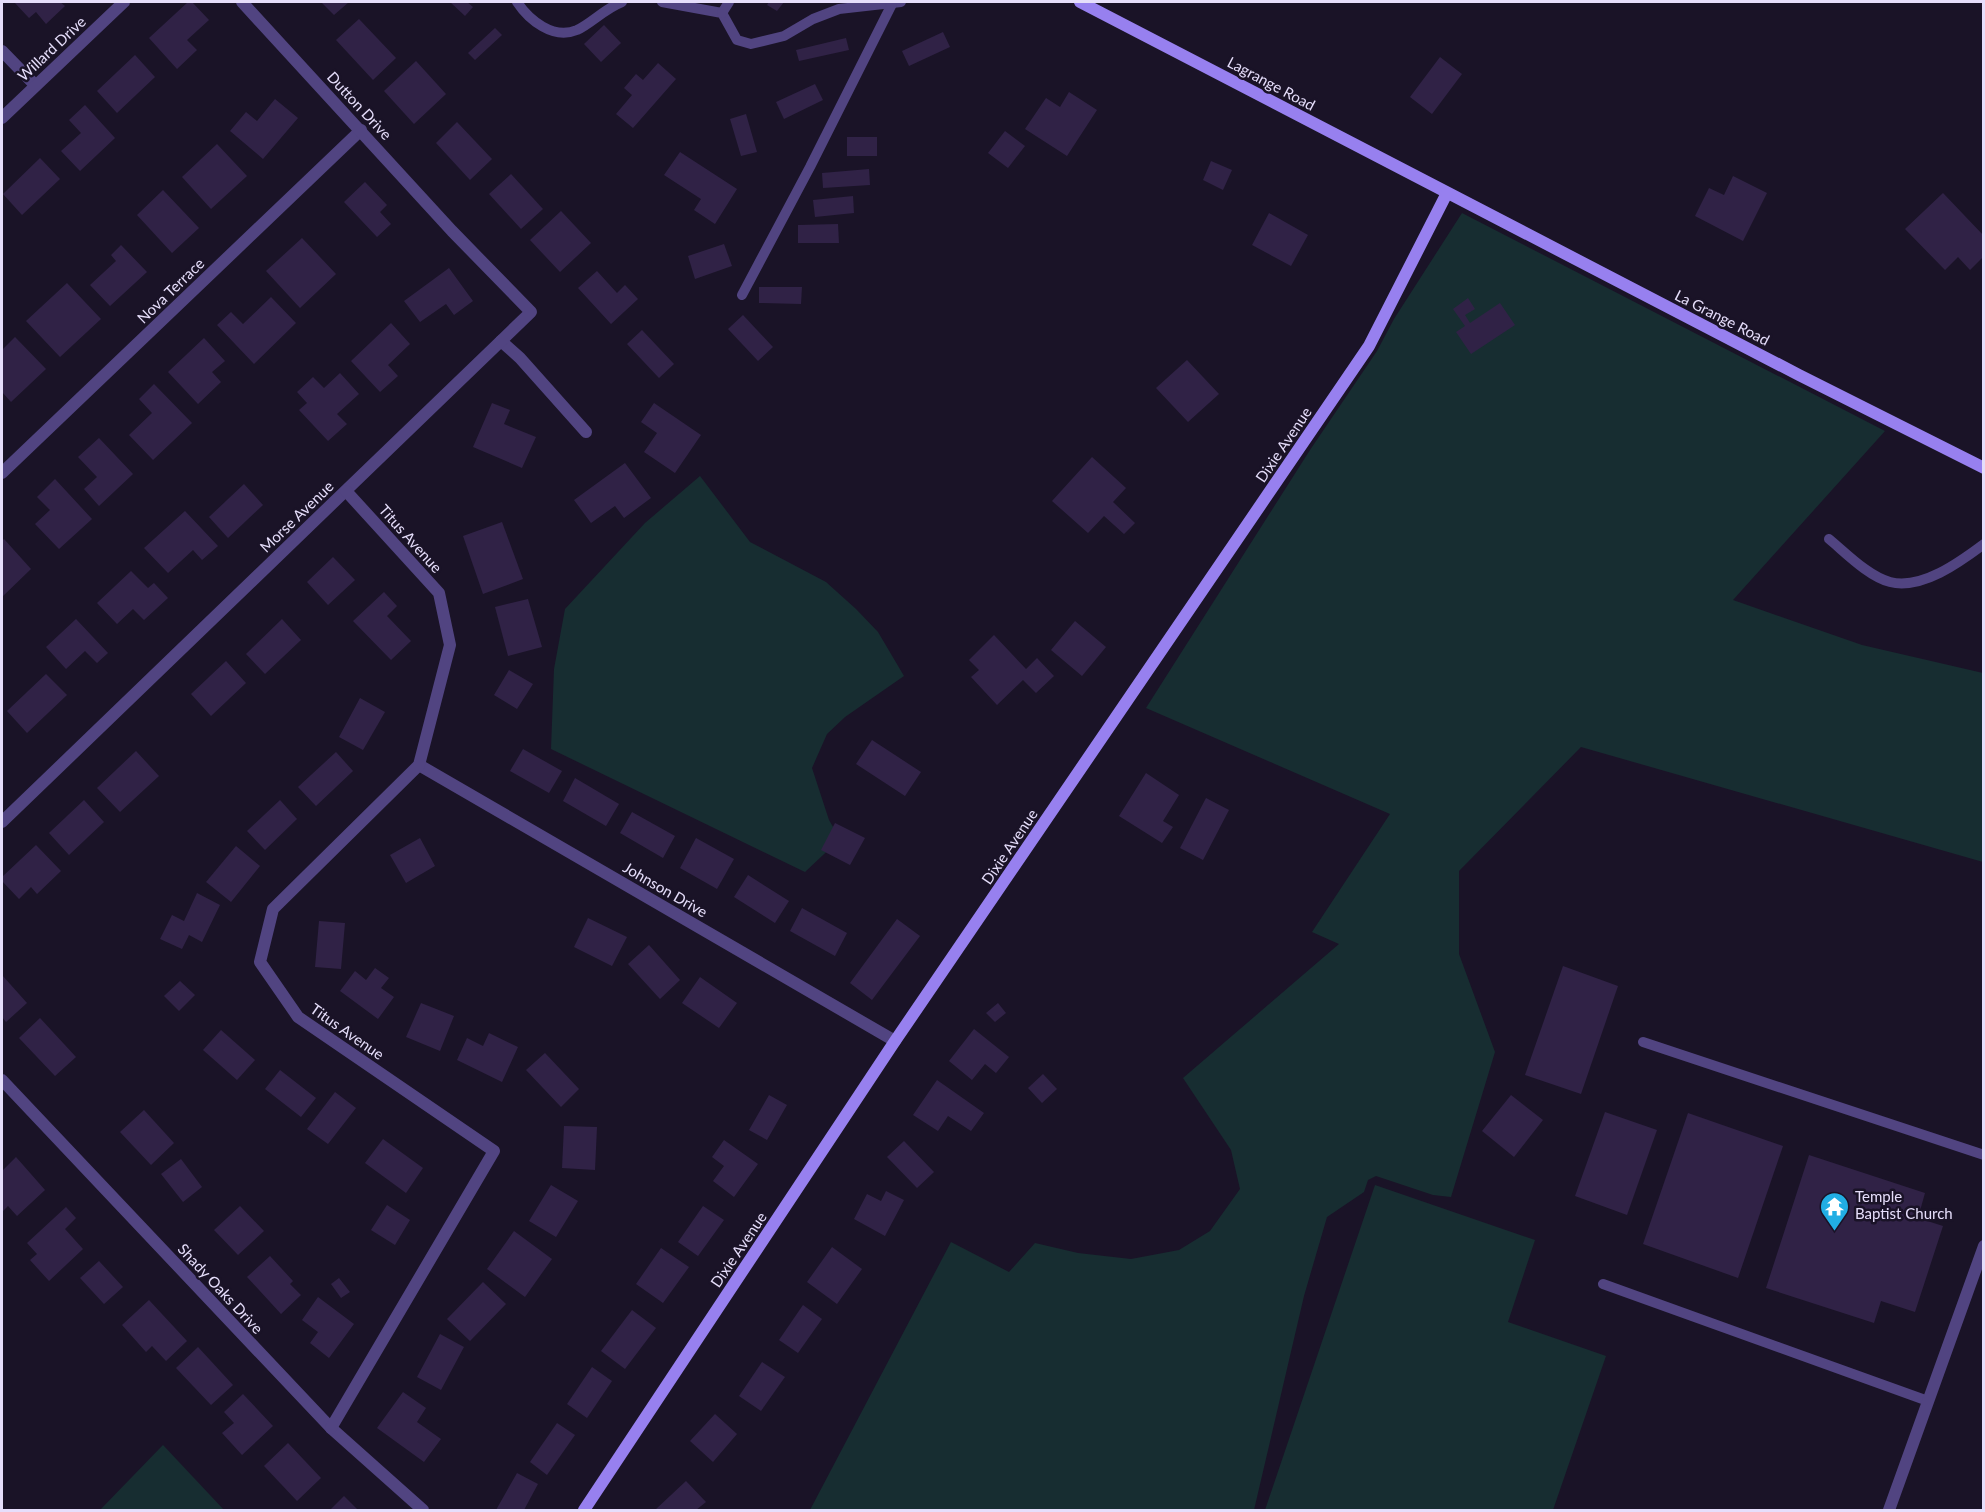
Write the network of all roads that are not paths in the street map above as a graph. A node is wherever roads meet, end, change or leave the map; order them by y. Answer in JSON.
{"nodes":[{"id":1,"x":124,"y":2,"type":"edge"},
{"id":2,"x":242,"y":2,"type":"edge"},
{"id":3,"x":517,"y":2,"type":"edge"},
{"id":4,"x":622,"y":2,"type":"edge"},
{"id":5,"x":662,"y":2,"type":"edge"},
{"id":6,"x":729,"y":2,"type":"edge"},
{"id":7,"x":1080,"y":2,"type":"edge"},
{"id":8,"x":897,"y":3,"type":"edge"},
{"id":9,"x":722,"y":13,"type":"junction"},
{"id":10,"x":2,"y":51,"type":"edge"},
{"id":11,"x":35,"y":86,"type":"junction"},
{"id":12,"x":2,"y":118,"type":"edge"},
{"id":13,"x":361,"y":130,"type":"junction"},
{"id":14,"x":1447,"y":193,"type":"junction"},
{"id":15,"x":452,"y":231,"type":"joint"},
{"id":16,"x":742,"y":295,"type":"dead end"},
{"id":17,"x":501,"y":341,"type":"junction"},
{"id":18,"x":586,"y":432,"type":"dead end"},
{"id":19,"x":1983,"y":468,"type":"edge"},
{"id":20,"x":2,"y":473,"type":"edge"},
{"id":21,"x":346,"y":491,"type":"junction"},
{"id":22,"x":1829,"y":538,"type":"dead end"},
{"id":23,"x":1983,"y":544,"type":"edge"},
{"id":24,"x":419,"y":765,"type":"junction"},
{"id":25,"x":2,"y":822,"type":"edge"},
{"id":26,"x":895,"y":1041,"type":"junction"},
{"id":27,"x":1643,"y":1042,"type":"dead end"},
{"id":28,"x":2,"y":1080,"type":"edge"},
{"id":29,"x":1983,"y":1155,"type":"edge"},
{"id":30,"x":1983,"y":1246,"type":"edge"},
{"id":31,"x":1604,"y":1284,"type":"dead end"},
{"id":32,"x":1928,"y":1401,"type":"junction"},
{"id":33,"x":331,"y":1428,"type":"junction"},
{"id":34,"x":423,"y":1510,"type":"edge"},
{"id":35,"x":584,"y":1510,"type":"edge"},
{"id":36,"x":1889,"y":1510,"type":"edge"}],
"edges":[{"from":1,"to":11,"type":"street","name":"Willard Drive"},
{"from":2,"to":13,"type":"street","name":"Dutton Drive"},
{"from":3,"to":4,"type":"lane"},
{"from":5,"to":9,"type":"lane"},
{"from":6,"to":9,"type":"lane"},
{"from":7,"to":14,"type":"street","name":"Lagrange Road"},
{"from":8,"to":9,"type":"lane"},
{"from":8,"to":16,"type":"lane"},
{"from":10,"to":11,"type":"street"},
{"from":11,"to":12,"type":"street","name":"Willard Drive"},
{"from":13,"to":15,"type":"street","name":"Dutton Drive"},
{"from":13,"to":20,"type":"street","name":"Nova Terrace"},
{"from":14,"to":19,"type":"street","name":"La Grange Road"},
{"from":14,"to":26,"type":"street","name":"Dixie Avenue"},
{"from":15,"to":17,"type":"street","name":"Morse Avenue"},
{"from":17,"to":18,"type":"street"},
{"from":17,"to":21,"type":"street","name":"Morse Avenue"},
{"from":21,"to":24,"type":"street","name":"Titus Avenue"},
{"from":21,"to":25,"type":"street","name":"Morse Avenue"},
{"from":22,"to":23,"type":"lane"},
{"from":24,"to":26,"type":"street","name":"Johnson Drive"},
{"from":24,"to":33,"type":"street","name":"Titus Avenue"},
{"from":26,"to":35,"type":"street","name":"Dixie Avenue"},
{"from":27,"to":29,"type":"lane"},
{"from":28,"to":33,"type":"street","name":"Shady Oaks Drive"},
{"from":30,"to":32,"type":"street"},
{"from":31,"to":32,"type":"lane"},
{"from":32,"to":36,"type":"street"},
{"from":33,"to":34,"type":"street","name":"Shady Oaks Drive"}]}
